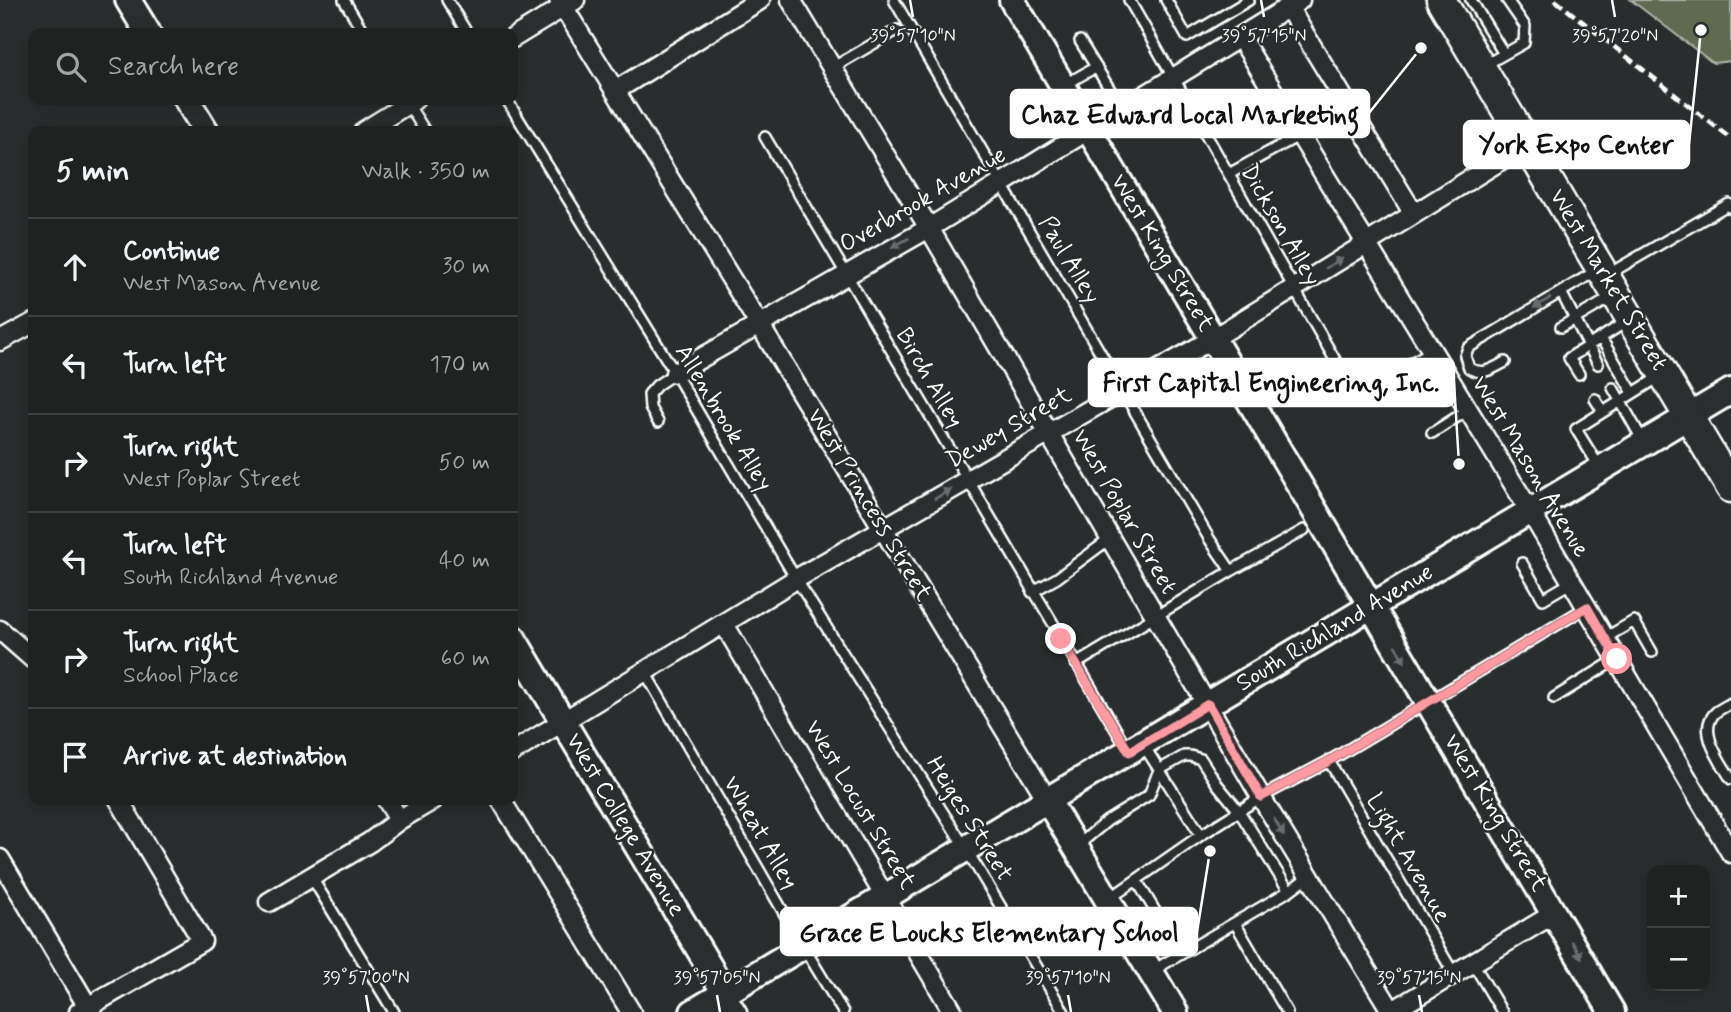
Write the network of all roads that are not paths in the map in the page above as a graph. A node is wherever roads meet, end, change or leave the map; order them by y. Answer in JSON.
{"nodes":[{"id":1,"x":128,"y":0,"type":"edge"},
{"id":2,"x":344,"y":0,"type":"edge"},
{"id":3,"x":447,"y":0,"type":"edge"},
{"id":4,"x":760,"y":0,"type":"edge"},
{"id":5,"x":791,"y":0,"type":"edge"},
{"id":6,"x":894,"y":0,"type":"edge"},
{"id":7,"x":1012,"y":0,"type":"edge"},
{"id":8,"x":1129,"y":0,"type":"edge"},
{"id":9,"x":1166,"y":0,"type":"edge"},
{"id":10,"x":1249,"y":0,"type":"edge"},
{"id":11,"x":1441,"y":0,"type":"edge"},
{"id":12,"x":1471,"y":0,"type":"edge"},
{"id":13,"x":565,"y":2,"type":"edge"},
{"id":14,"x":1291,"y":2,"type":"edge"},
{"id":15,"x":1509,"y":7,"type":"edge"},
{"id":16,"x":145,"y":28,"type":"edge"},
{"id":17,"x":362,"y":28,"type":"edge"},
{"id":18,"x":464,"y":28,"type":"edge"},
{"id":19,"x":897,"y":30,"type":"dead end"},
{"id":20,"x":518,"y":35,"type":"edge"},
{"id":21,"x":1240,"y":37,"type":"junction"},
{"id":22,"x":1080,"y":41,"type":"dead end"},
{"id":23,"x":1493,"y":61,"type":"junction"},
{"id":24,"x":1096,"y":67,"type":"junction"},
{"id":25,"x":832,"y":68,"type":"junction"},
{"id":26,"x":1174,"y":77,"type":"junction"},
{"id":27,"x":1062,"y":86,"type":"junction"},
{"id":28,"x":615,"y":91,"type":"junction"},
{"id":29,"x":1347,"y":104,"type":"junction"},
{"id":30,"x":190,"y":105,"type":"edge"},
{"id":31,"x":402,"y":105,"type":"edge"},
{"id":32,"x":410,"y":105,"type":"edge"},
{"id":33,"x":510,"y":105,"type":"edge"},
{"id":34,"x":1122,"y":109,"type":"junction"},
{"id":35,"x":203,"y":126,"type":"edge"},
{"id":36,"x":371,"y":126,"type":"edge"},
{"id":37,"x":422,"y":126,"type":"edge"},
{"id":38,"x":1088,"y":130,"type":"junction"},
{"id":39,"x":1300,"y":135,"type":"junction"},
{"id":40,"x":765,"y":137,"type":"dead end"},
{"id":41,"x":1527,"y":144,"type":"junction"},
{"id":42,"x":1229,"y":174,"type":"junction"},
{"id":43,"x":1001,"y":184,"type":"junction"},
{"id":44,"x":1731,"y":208,"type":"edge"},
{"id":45,"x":1414,"y":214,"type":"junction"},
{"id":46,"x":929,"y":228,"type":"junction"},
{"id":47,"x":1366,"y":243,"type":"junction"},
{"id":48,"x":846,"y":273,"type":"junction"},
{"id":49,"x":1607,"y":280,"type":"junction"},
{"id":50,"x":1294,"y":288,"type":"junction"},
{"id":51,"x":1561,"y":292,"type":"junction"},
{"id":52,"x":1575,"y":317,"type":"junction"},
{"id":53,"x":1631,"y":319,"type":"junction"},
{"id":54,"x":760,"y":324,"type":"junction"},
{"id":55,"x":28,"y":326,"type":"edge"},
{"id":56,"x":1561,"y":327,"type":"dead end"},
{"id":57,"x":1214,"y":338,"type":"junction"},
{"id":58,"x":1601,"y":338,"type":"junction"},
{"id":59,"x":0,"y":341,"type":"edge"},
{"id":60,"x":1588,"y":346,"type":"junction"},
{"id":61,"x":1432,"y":351,"type":"junction"},
{"id":62,"x":1505,"y":362,"type":"dead end"},
{"id":63,"x":1598,"y":363,"type":"dead end"},
{"id":64,"x":675,"y":373,"type":"junction"},
{"id":65,"x":1579,"y":374,"type":"dead end"},
{"id":66,"x":1664,"y":374,"type":"junction"},
{"id":67,"x":1612,"y":388,"type":"dead end"},
{"id":68,"x":1124,"y":391,"type":"junction"},
{"id":69,"x":1731,"y":391,"type":"edge"},
{"id":70,"x":1633,"y":393,"type":"junction"},
{"id":71,"x":1595,"y":399,"type":"dead end"},
{"id":72,"x":1620,"y":401,"type":"junction"},
{"id":73,"x":1468,"y":410,"type":"junction"},
{"id":74,"x":1603,"y":412,"type":"junction"},
{"id":75,"x":1689,"y":417,"type":"junction"},
{"id":76,"x":658,"y":422,"type":"dead end"},
{"id":77,"x":1432,"y":433,"type":"dead end"},
{"id":78,"x":1050,"y":434,"type":"junction"},
{"id":79,"x":1644,"y":443,"type":"junction"},
{"id":80,"x":1600,"y":469,"type":"junction"},
{"id":81,"x":967,"y":480,"type":"junction"},
{"id":82,"x":1731,"y":488,"type":"edge"},
{"id":83,"x":1530,"y":511,"type":"junction"},
{"id":84,"x":883,"y":528,"type":"junction"},
{"id":85,"x":1304,"y":530,"type":"dead end"},
{"id":86,"x":1111,"y":538,"type":"junction"},
{"id":87,"x":1522,"y":563,"type":"dead end"},
{"id":88,"x":1231,"y":571,"type":"junction"},
{"id":89,"x":796,"y":579,"type":"junction"},
{"id":90,"x":1572,"y":582,"type":"junction"},
{"id":91,"x":1032,"y":592,"type":"junction"},
{"id":92,"x":1372,"y":605,"type":"junction"},
{"id":93,"x":1587,"y":607,"type":"junction"},
{"id":94,"x":1156,"y":616,"type":"junction"},
{"id":95,"x":724,"y":624,"type":"junction"},
{"id":96,"x":0,"y":630,"type":"edge"},
{"id":97,"x":1605,"y":638,"type":"junction"},
{"id":98,"x":518,"y":646,"type":"edge"},
{"id":99,"x":1652,"y":652,"type":"dead end"},
{"id":100,"x":28,"y":655,"type":"edge"},
{"id":101,"x":1617,"y":659,"type":"junction"},
{"id":102,"x":1076,"y":664,"type":"junction"},
{"id":103,"x":645,"y":672,"type":"junction"},
{"id":104,"x":1554,"y":698,"type":"dead end"},
{"id":105,"x":1428,"y":703,"type":"junction"},
{"id":106,"x":1731,"y":703,"type":"edge"},
{"id":107,"x":1208,"y":704,"type":"junction"},
{"id":108,"x":563,"y":720,"type":"junction"},
{"id":109,"x":1136,"y":748,"type":"junction"},
{"id":110,"x":518,"y":749,"type":"edge"},
{"id":111,"x":907,"y":754,"type":"joint"},
{"id":112,"x":1329,"y":761,"type":"junction"},
{"id":113,"x":1159,"y":770,"type":"junction"},
{"id":114,"x":1731,"y":779,"type":"edge"},
{"id":115,"x":1261,"y":797,"type":"junction"},
{"id":116,"x":1048,"y":801,"type":"junction"},
{"id":117,"x":122,"y":805,"type":"edge"},
{"id":118,"x":390,"y":805,"type":"edge"},
{"id":119,"x":424,"y":805,"type":"edge"},
{"id":120,"x":504,"y":805,"type":"edge"},
{"id":121,"x":1239,"y":811,"type":"junction"},
{"id":122,"x":399,"y":820,"type":"junction"},
{"id":123,"x":1201,"y":835,"type":"junction"},
{"id":124,"x":1076,"y":847,"type":"junction"},
{"id":125,"x":966,"y":849,"type":"junction"},
{"id":126,"x":1731,"y":853,"type":"edge"},
{"id":127,"x":0,"y":859,"type":"edge"},
{"id":128,"x":1309,"y":876,"type":"junction"},
{"id":129,"x":312,"y":878,"type":"junction"},
{"id":130,"x":1137,"y":881,"type":"junction"},
{"id":131,"x":1289,"y":891,"type":"junction"},
{"id":132,"x":886,"y":897,"type":"junction"},
{"id":133,"x":1108,"y":900,"type":"junction"},
{"id":134,"x":269,"y":902,"type":"dead end"},
{"id":135,"x":1555,"y":913,"type":"junction"},
{"id":136,"x":1234,"y":923,"type":"junction"},
{"id":137,"x":803,"y":946,"type":"junction"},
{"id":138,"x":1181,"y":954,"type":"junction"},
{"id":139,"x":1473,"y":963,"type":"junction"},
{"id":140,"x":1150,"y":972,"type":"junction"},
{"id":141,"x":1454,"y":974,"type":"junction"},
{"id":142,"x":731,"y":1002,"type":"edge"},
{"id":143,"x":86,"y":1010,"type":"edge"},
{"id":144,"x":394,"y":1012,"type":"edge"},
{"id":145,"x":631,"y":1012,"type":"edge"},
{"id":146,"x":693,"y":1012,"type":"edge"},
{"id":147,"x":843,"y":1012,"type":"edge"},
{"id":148,"x":953,"y":1012,"type":"edge"},
{"id":149,"x":1064,"y":1012,"type":"edge"},
{"id":150,"x":1175,"y":1012,"type":"edge"},
{"id":151,"x":1287,"y":1012,"type":"edge"},
{"id":152,"x":1392,"y":1012,"type":"edge"},
{"id":153,"x":1502,"y":1012,"type":"edge"},
{"id":154,"x":1612,"y":1012,"type":"edge"}],
"edges":[{"from":1,"to":16,"type":"street"},
{"from":2,"to":17,"type":"lane"},
{"from":3,"to":18,"type":"lane"},
{"from":4,"to":28,"type":"street"},
{"from":5,"to":25,"type":"street","name":"West Poplar Street"},
{"from":6,"to":43,"type":"lane","name":"Paul Alley"},
{"from":7,"to":27,"type":"street","name":"West King Street"},
{"from":8,"to":26,"type":"lane","name":"Dickson Alley"},
{"from":9,"to":10,"type":"lane"},
{"from":11,"to":23,"type":"main road","name":"West Market Street"},
{"from":12,"to":23,"type":"lane"},
{"from":13,"to":20,"type":"street"},
{"from":13,"to":28,"type":"street","name":"West Princess Street"},
{"from":14,"to":21,"type":"street","name":"Overbrook Avenue"},
{"from":14,"to":29,"type":"street"},
{"from":15,"to":23,"type":"lane"},
{"from":19,"to":25,"type":"lane"},
{"from":21,"to":26,"type":"street","name":"Overbrook Avenue"},
{"from":21,"to":39,"type":"street","name":"West Mason Avenue"},
{"from":22,"to":24,"type":"lane"},
{"from":23,"to":41,"type":"main road","name":"West Market Street"},
{"from":24,"to":27,"type":"lane"},
{"from":24,"to":34,"type":"lane"},
{"from":25,"to":46,"type":"street","name":"West Poplar Street"},
{"from":26,"to":34,"type":"street","name":"Overbrook Avenue"},
{"from":26,"to":42,"type":"lane","name":"Dickson Alley"},
{"from":27,"to":38,"type":"street","name":"West King Street"},
{"from":28,"to":54,"type":"street","name":"West Princess Street"},
{"from":29,"to":39,"type":"lane"},
{"from":29,"to":45,"type":"street"},
{"from":30,"to":35,"type":"street"},
{"from":31,"to":36,"type":"street"},
{"from":32,"to":37,"type":"lane"},
{"from":33,"to":64,"type":"lane","name":"Allenbrook Alley"},
{"from":34,"to":38,"type":"street","name":"Overbrook Avenue"},
{"from":38,"to":43,"type":"street","name":"Overbrook Avenue"},
{"from":38,"to":57,"type":"street","name":"West King Street"},
{"from":39,"to":42,"type":"lane"},
{"from":39,"to":47,"type":"street","name":"West Mason Avenue"},
{"from":40,"to":48,"type":"lane","name":"Birch Alley"},
{"from":41,"to":45,"type":"street","name":"Dewey Street"},
{"from":41,"to":49,"type":"main road","name":"West Market Street"},
{"from":42,"to":50,"type":"lane","name":"Dickson Alley"},
{"from":43,"to":46,"type":"street","name":"Overbrook Avenue"},
{"from":43,"to":68,"type":"lane","name":"Paul Alley"},
{"from":44,"to":49,"type":"lane"},
{"from":45,"to":47,"type":"street","name":"Dewey Street"},
{"from":46,"to":48,"type":"street","name":"Overbrook Avenue","one_way":true},
{"from":46,"to":78,"type":"street","name":"West Poplar Street"},
{"from":50,"to":47,"type":"street","name":"Dewey Street","one_way":true},
{"from":47,"to":61,"type":"street","name":"West Mason Avenue"},
{"from":48,"to":54,"type":"street","name":"Overbrook Avenue"},
{"from":48,"to":81,"type":"lane","name":"Birch Alley"},
{"from":49,"to":51,"type":"lane"},
{"from":49,"to":52,"type":"lane"},
{"from":49,"to":53,"type":"main road","name":"West Market Street"},
{"from":50,"to":57,"type":"street","name":"Dewey Street"},
{"from":50,"to":61,"type":"lane","name":"Dickson Alley"},
{"from":51,"to":52,"type":"lane"},
{"from":51,"to":62,"type":"lane","one_way":true},
{"from":52,"to":56,"type":"lane"},
{"from":52,"to":60,"type":"lane"},
{"from":53,"to":58,"type":"lane"},
{"from":53,"to":66,"type":"main road","name":"West Market Street"},
{"from":54,"to":64,"type":"street","name":"Overbrook Avenue"},
{"from":54,"to":84,"type":"street","name":"West Princess Street"},
{"from":55,"to":59,"type":"street"},
{"from":57,"to":68,"type":"street","name":"Dewey Street"},
{"from":57,"to":92,"type":"street","name":"West King Street"},
{"from":58,"to":60,"type":"lane"},
{"from":58,"to":70,"type":"lane"},
{"from":60,"to":63,"type":"lane"},
{"from":60,"to":65,"type":"lane"},
{"from":61,"to":73,"type":"street","name":"West Mason Avenue"},
{"from":64,"to":76,"type":"lane"},
{"from":64,"to":89,"type":"lane","name":"Allenbrook Alley"},
{"from":66,"to":70,"type":"lane"},
{"from":66,"to":75,"type":"main road","name":"West Market Street"},
{"from":67,"to":72,"type":"lane"},
{"from":68,"to":78,"type":"street","name":"Dewey Street"},
{"from":68,"to":88,"type":"lane","name":"Paul Alley"},
{"from":69,"to":75,"type":"street","name":"South Richland Avenue"},
{"from":70,"to":72,"type":"lane"},
{"from":71,"to":74,"type":"lane"},
{"from":72,"to":74,"type":"lane"},
{"from":72,"to":79,"type":"lane"},
{"from":73,"to":77,"type":"lane"},
{"from":73,"to":83,"type":"street","name":"West Mason Avenue"},
{"from":74,"to":80,"type":"lane"},
{"from":75,"to":79,"type":"street","name":"South Richland Avenue"},
{"from":75,"to":82,"type":"main road","name":"West Market Street"},
{"from":78,"to":81,"type":"street","name":"Dewey Street"},
{"from":78,"to":86,"type":"street","name":"West Poplar Street"},
{"from":79,"to":80,"type":"street","name":"South Richland Avenue"},
{"from":80,"to":83,"type":"street","name":"South Richland Avenue"},
{"from":84,"to":81,"type":"street","name":"Dewey Street","one_way":true},
{"from":81,"to":91,"type":"lane","name":"Birch Alley"},
{"from":83,"to":90,"type":"street","name":"West Mason Avenue"},
{"from":83,"to":92,"type":"street","name":"South Richland Avenue"},
{"from":84,"to":89,"type":"street","name":"Dewey Street"},
{"from":84,"to":116,"type":"street","name":"West Princess Street"},
{"from":85,"to":88,"type":"lane"},
{"from":86,"to":91,"type":"lane"},
{"from":86,"to":94,"type":"street","name":"West Poplar Street"},
{"from":87,"to":90,"type":"lane"},
{"from":88,"to":94,"type":"lane"},
{"from":89,"to":95,"type":"street","name":"Dewey Street"},
{"from":89,"to":111,"type":"lane","name":"Allenbrook Alley"},
{"from":90,"to":93,"type":"street","name":"West Mason Avenue"},
{"from":91,"to":102,"type":"lane","name":"Birch Alley"},
{"from":92,"to":105,"type":"street","name":"West King Street","one_way":true},
{"from":92,"to":107,"type":"street","name":"South Richland Avenue"},
{"from":93,"to":97,"type":"street","name":"West Mason Avenue"},
{"from":93,"to":105,"type":"lane"},
{"from":94,"to":102,"type":"lane"},
{"from":94,"to":107,"type":"street","name":"West Poplar Street"},
{"from":95,"to":103,"type":"street","name":"Dewey Street"},
{"from":95,"to":132,"type":"street","name":"West Locust Street"},
{"from":96,"to":100,"type":"street"},
{"from":97,"to":99,"type":"lane"},
{"from":97,"to":101,"type":"street","name":"West Mason Avenue"},
{"from":98,"to":108,"type":"street","name":"West College Avenue"},
{"from":101,"to":104,"type":"lane"},
{"from":101,"to":126,"type":"street","name":"West Mason Avenue"},
{"from":102,"to":109,"type":"lane","name":"Birch Alley"},
{"from":103,"to":108,"type":"street","name":"Dewey Street"},
{"from":103,"to":137,"type":"lane","name":"Wheat Alley"},
{"from":105,"to":112,"type":"lane"},
{"from":105,"to":135,"type":"street","name":"West King Street"},
{"from":106,"to":114,"type":"lane"},
{"from":107,"to":109,"type":"street","name":"South Richland Avenue"},
{"from":107,"to":115,"type":"street","name":"West Poplar Street"},
{"from":108,"to":110,"type":"street","name":"Dewey Street"},
{"from":108,"to":142,"type":"street","name":"West College Avenue"},
{"from":109,"to":113,"type":"lane","name":"Birch Alley"},
{"from":109,"to":116,"type":"street","name":"South Richland Avenue"},
{"from":111,"to":125,"type":"lane","name":"Heiges Street"},
{"from":112,"to":115,"type":"lane"},
{"from":112,"to":141,"type":"lane","name":"Light Avenue"},
{"from":113,"to":121,"type":"lane"},
{"from":113,"to":123,"type":"lane","name":"Birch Alley"},
{"from":113,"to":124,"type":"lane"},
{"from":115,"to":121,"type":"lane"},
{"from":115,"to":128,"type":"street","name":"West Poplar Street","one_way":true},
{"from":116,"to":124,"type":"street","name":"West Princess Street"},
{"from":116,"to":125,"type":"street","name":"South Richland Avenue"},
{"from":117,"to":143,"type":"street"},
{"from":118,"to":122,"type":"street"},
{"from":119,"to":122,"type":"street"},
{"from":120,"to":145,"type":"street"},
{"from":121,"to":123,"type":"lane"},
{"from":121,"to":131,"type":"lane"},
{"from":122,"to":129,"type":"street"},
{"from":123,"to":130,"type":"lane"},
{"from":124,"to":133,"type":"street","name":"West Princess Street"},
{"from":125,"to":132,"type":"street","name":"South Richland Avenue"},
{"from":125,"to":149,"type":"lane","name":"Heiges Street"},
{"from":127,"to":143,"type":"street"},
{"from":128,"to":131,"type":"lane"},
{"from":128,"to":152,"type":"street","name":"West Poplar Street"},
{"from":129,"to":134,"type":"street"},
{"from":129,"to":144,"type":"lane"},
{"from":130,"to":133,"type":"lane"},
{"from":130,"to":138,"type":"lane"},
{"from":131,"to":136,"type":"lane"},
{"from":132,"to":137,"type":"street","name":"South Richland Avenue"},
{"from":132,"to":148,"type":"street","name":"West Locust Street"},
{"from":133,"to":140,"type":"street","name":"West Princess Street"},
{"from":135,"to":139,"type":"street"},
{"from":135,"to":154,"type":"street","name":"West King Street","one_way":true},
{"from":136,"to":138,"type":"lane"},
{"from":136,"to":151,"type":"lane"},
{"from":137,"to":142,"type":"street","name":"South Richland Avenue"},
{"from":137,"to":147,"type":"lane","name":"Wheat Alley"},
{"from":138,"to":140,"type":"lane"},
{"from":139,"to":141,"type":"street"},
{"from":139,"to":153,"type":"lane"},
{"from":140,"to":150,"type":"street","name":"West Princess Street"},
{"from":141,"to":152,"type":"street"},
{"from":142,"to":146,"type":"street","name":"South Richland Avenue"}]}
